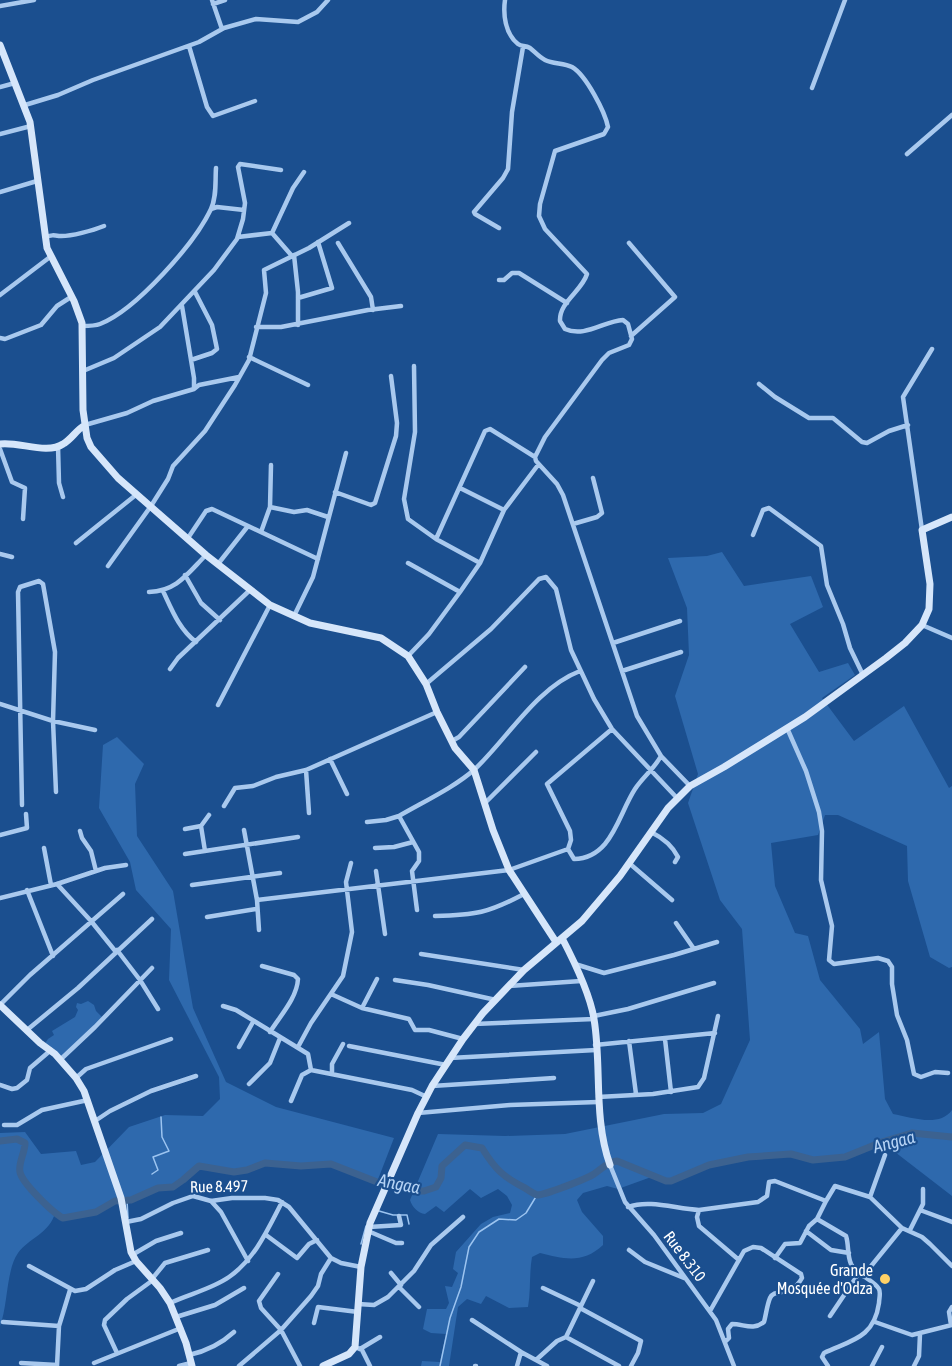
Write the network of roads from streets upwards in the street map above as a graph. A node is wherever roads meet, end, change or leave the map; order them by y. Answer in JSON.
{"nodes":[{"id":1,"x":34,"y":0,"type":"edge"},
{"id":2,"x":225,"y":0,"type":"edge"},
{"id":3,"x":328,"y":0,"type":"edge"},
{"id":4,"x":505,"y":0,"type":"edge"},
{"id":5,"x":845,"y":0,"type":"edge"},
{"id":6,"x":213,"y":2,"type":"edge"},
{"id":7,"x":0,"y":6,"type":"edge"},
{"id":8,"x":222,"y":29,"type":"junction"},
{"id":9,"x":0,"y":45,"type":"edge"},
{"id":10,"x":189,"y":46,"type":"junction"},
{"id":11,"x":523,"y":46,"type":"junction"},
{"id":12,"x":15,"y":83,"type":"junction"},
{"id":13,"x":0,"y":87,"type":"edge"},
{"id":14,"x":812,"y":88,"type":"dead end"},
{"id":15,"x":255,"y":100,"type":"dead end"},
{"id":16,"x":25,"y":105,"type":"junction"},
{"id":17,"x":952,"y":115,"type":"edge"},
{"id":18,"x":31,"y":126,"type":"junction"},
{"id":19,"x":0,"y":134,"type":"edge"},
{"id":20,"x":907,"y":154,"type":"dead end"},
{"id":21,"x":216,"y":168,"type":"dead end"},
{"id":22,"x":281,"y":170,"type":"dead end"},
{"id":23,"x":304,"y":172,"type":"dead end"},
{"id":24,"x":37,"y":181,"type":"junction"},
{"id":25,"x":0,"y":192,"type":"edge"},
{"id":26,"x":211,"y":209,"type":"junction"},
{"id":27,"x":244,"y":210,"type":"junction"},
{"id":28,"x":349,"y":223,"type":"dead end"},
{"id":29,"x":104,"y":226,"type":"dead end"},
{"id":30,"x":499,"y":228,"type":"dead end"},
{"id":31,"x":272,"y":233,"type":"junction"},
{"id":32,"x":45,"y":237,"type":"junction"},
{"id":33,"x":238,"y":237,"type":"junction"},
{"id":34,"x":318,"y":242,"type":"junction"},
{"id":35,"x":338,"y":243,"type":"dead end"},
{"id":36,"x":629,"y":243,"type":"dead end"},
{"id":37,"x":293,"y":255,"type":"junction"},
{"id":38,"x":50,"y":257,"type":"junction"},
{"id":39,"x":500,"y":280,"type":"dead end"},
{"id":40,"x":195,"y":292,"type":"junction"},
{"id":41,"x":0,"y":294,"type":"edge"},
{"id":42,"x":72,"y":297,"type":"junction"},
{"id":43,"x":298,"y":298,"type":"junction"},
{"id":44,"x":567,"y":303,"type":"junction"},
{"id":45,"x":182,"y":306,"type":"junction"},
{"id":46,"x":401,"y":306,"type":"dead end"},
{"id":47,"x":373,"y":310,"type":"junction"},
{"id":48,"x":298,"y":324,"type":"junction"},
{"id":49,"x":82,"y":326,"type":"junction"},
{"id":50,"x":256,"y":327,"type":"junction"},
{"id":51,"x":631,"y":336,"type":"junction"},
{"id":52,"x":0,"y":338,"type":"edge"},
{"id":53,"x":932,"y":349,"type":"dead end"},
{"id":54,"x":249,"y":357,"type":"junction"},
{"id":55,"x":191,"y":360,"type":"junction"},
{"id":56,"x":414,"y":366,"type":"dead end"},
{"id":57,"x":83,"y":371,"type":"junction"},
{"id":58,"x":391,"y":376,"type":"dead end"},
{"id":59,"x":239,"y":377,"type":"junction"},
{"id":60,"x":759,"y":384,"type":"dead end"},
{"id":61,"x":308,"y":385,"type":"dead end"},
{"id":62,"x":194,"y":389,"type":"junction"},
{"id":63,"x":85,"y":425,"type":"junction"},
{"id":64,"x":908,"y":425,"type":"junction"},
{"id":65,"x":0,"y":446,"type":"edge"},
{"id":66,"x":58,"y":446,"type":"junction"},
{"id":67,"x":346,"y":453,"type":"dead end"},
{"id":68,"x":536,"y":457,"type":"junction"},
{"id":69,"x":271,"y":465,"type":"dead end"},
{"id":70,"x":538,"y":465,"type":"junction"},
{"id":71,"x":593,"y":478,"type":"dead end"},
{"id":72,"x":460,"y":488,"type":"junction"},
{"id":73,"x":335,"y":492,"type":"junction"},
{"id":74,"x":137,"y":494,"type":"junction"},
{"id":75,"x":63,"y":497,"type":"dead end"},
{"id":76,"x":151,"y":506,"type":"junction"},
{"id":77,"x":270,"y":507,"type":"junction"},
{"id":78,"x":504,"y":510,"type":"junction"},
{"id":79,"x":328,"y":517,"type":"junction"},
{"id":80,"x":952,"y":517,"type":"edge"},
{"id":81,"x":23,"y":519,"type":"dead end"},
{"id":82,"x":573,"y":524,"type":"junction"},
{"id":83,"x":248,"y":526,"type":"junction"},
{"id":84,"x":922,"y":530,"type":"junction"},
{"id":85,"x":261,"y":532,"type":"junction"},
{"id":86,"x":753,"y":536,"type":"dead end"},
{"id":87,"x":188,"y":538,"type":"junction"},
{"id":88,"x":436,"y":539,"type":"junction"},
{"id":89,"x":76,"y":543,"type":"dead end"},
{"id":90,"x":0,"y":554,"type":"edge"},
{"id":91,"x":206,"y":555,"type":"junction"},
{"id":92,"x":12,"y":557,"type":"dead end"},
{"id":93,"x":318,"y":560,"type":"junction"},
{"id":94,"x":408,"y":563,"type":"dead end"},
{"id":95,"x":480,"y":563,"type":"junction"},
{"id":96,"x":218,"y":564,"type":"junction"},
{"id":97,"x":108,"y":566,"type":"dead end"},
{"id":98,"x":185,"y":575,"type":"junction"},
{"id":99,"x":250,"y":590,"type":"junction"},
{"id":100,"x":149,"y":591,"type":"dead end"},
{"id":101,"x":163,"y":591,"type":"junction"},
{"id":102,"x":460,"y":592,"type":"junction"},
{"id":103,"x":270,"y":605,"type":"junction"},
{"id":104,"x":294,"y":616,"type":"junction"},
{"id":105,"x":220,"y":620,"type":"junction"},
{"id":106,"x":680,"y":621,"type":"dead end"},
{"id":107,"x":922,"y":625,"type":"junction"},
{"id":108,"x":952,"y":638,"type":"edge"},
{"id":109,"x":196,"y":642,"type":"junction"},
{"id":110,"x":613,"y":643,"type":"junction"},
{"id":111,"x":681,"y":652,"type":"dead end"},
{"id":112,"x":408,"y":656,"type":"junction"},
{"id":113,"x":525,"y":667,"type":"dead end"},
{"id":114,"x":170,"y":669,"type":"dead end"},
{"id":115,"x":580,"y":671,"type":"junction"},
{"id":116,"x":622,"y":671,"type":"junction"},
{"id":117,"x":863,"y":675,"type":"junction"},
{"id":118,"x":426,"y":684,"type":"junction"},
{"id":119,"x":0,"y":704,"type":"edge"},
{"id":120,"x":218,"y":705,"type":"dead end"},
{"id":121,"x":20,"y":710,"type":"junction"},
{"id":122,"x":437,"y":712,"type":"junction"},
{"id":123,"x":53,"y":721,"type":"junction"},
{"id":124,"x":787,"y":728,"type":"junction"},
{"id":125,"x":95,"y":729,"type":"dead end"},
{"id":126,"x":612,"y":729,"type":"junction"},
{"id":127,"x":452,"y":741,"type":"junction"},
{"id":128,"x":536,"y":752,"type":"dead end"},
{"id":129,"x":661,"y":756,"type":"junction"},
{"id":130,"x":330,"y":759,"type":"junction"},
{"id":131,"x":306,"y":770,"type":"junction"},
{"id":132,"x":474,"y":770,"type":"junction"},
{"id":133,"x":651,"y":770,"type":"junction"},
{"id":134,"x":690,"y":786,"type":"junction"},
{"id":135,"x":56,"y":792,"type":"dead end"},
{"id":136,"x":347,"y":794,"type":"dead end"},
{"id":137,"x":677,"y":798,"type":"junction"},
{"id":138,"x":485,"y":803,"type":"junction"},
{"id":139,"x":22,"y":805,"type":"dead end"},
{"id":140,"x":224,"y":806,"type":"dead end"},
{"id":141,"x":309,"y":813,"type":"dead end"},
{"id":142,"x":26,"y":814,"type":"dead end"},
{"id":143,"x":209,"y":814,"type":"dead end"},
{"id":144,"x":399,"y":816,"type":"junction"},
{"id":145,"x":367,"y":822,"type":"dead end"},
{"id":146,"x":201,"y":826,"type":"junction"},
{"id":147,"x":185,"y":829,"type":"dead end"},
{"id":148,"x":244,"y":830,"type":"dead end"},
{"id":149,"x":80,"y":831,"type":"dead end"},
{"id":150,"x":651,"y":832,"type":"junction"},
{"id":151,"x":0,"y":835,"type":"edge"},
{"id":152,"x":298,"y":837,"type":"dead end"},
{"id":153,"x":413,"y":842,"type":"junction"},
{"id":154,"x":246,"y":845,"type":"junction"},
{"id":155,"x":44,"y":848,"type":"dead end"},
{"id":156,"x":375,"y":848,"type":"dead end"},
{"id":157,"x":568,"y":849,"type":"junction"},
{"id":158,"x":205,"y":851,"type":"junction"},
{"id":159,"x":185,"y":854,"type":"dead end"},
{"id":160,"x":675,"y":862,"type":"dead end"},
{"id":161,"x":351,"y":863,"type":"dead end"},
{"id":162,"x":629,"y":863,"type":"junction"},
{"id":163,"x":126,"y":865,"type":"dead end"},
{"id":164,"x":509,"y":870,"type":"junction"},
{"id":165,"x":96,"y":871,"type":"junction"},
{"id":166,"x":376,"y":871,"type":"dead end"},
{"id":167,"x":280,"y":873,"type":"dead end"},
{"id":168,"x":253,"y":877,"type":"junction"},
{"id":169,"x":413,"y":881,"type":"junction"},
{"id":170,"x":54,"y":884,"type":"junction"},
{"id":171,"x":192,"y":885,"type":"dead end"},
{"id":172,"x":379,"y":886,"type":"junction"},
{"id":173,"x":27,"y":890,"type":"junction"},
{"id":174,"x":347,"y":890,"type":"junction"},
{"id":175,"x":123,"y":894,"type":"dead end"},
{"id":176,"x":524,"y":894,"type":"junction"},
{"id":177,"x":0,"y":898,"type":"edge"},
{"id":178,"x":257,"y":900,"type":"junction"},
{"id":179,"x":672,"y":900,"type":"dead end"},
{"id":180,"x":256,"y":909,"type":"junction"},
{"id":181,"x":417,"y":910,"type":"dead end"},
{"id":182,"x":435,"y":916,"type":"dead end"},
{"id":183,"x":207,"y":917,"type":"dead end"},
{"id":184,"x":153,"y":919,"type":"dead end"},
{"id":185,"x":91,"y":921,"type":"junction"},
{"id":186,"x":676,"y":924,"type":"dead end"},
{"id":187,"x":259,"y":930,"type":"dead end"},
{"id":188,"x":385,"y":934,"type":"dead end"},
{"id":189,"x":559,"y":940,"type":"junction"},
{"id":190,"x":717,"y":942,"type":"dead end"},
{"id":191,"x":694,"y":949,"type":"junction"},
{"id":192,"x":117,"y":951,"type":"junction"},
{"id":193,"x":421,"y":954,"type":"dead end"},
{"id":194,"x":53,"y":956,"type":"junction"},
{"id":195,"x":575,"y":964,"type":"junction"},
{"id":196,"x":262,"y":966,"type":"dead end"},
{"id":197,"x":152,"y":968,"type":"dead end"},
{"id":198,"x":524,"y":970,"type":"junction"},
{"id":199,"x":377,"y":979,"type":"dead end"},
{"id":200,"x":140,"y":980,"type":"junction"},
{"id":201,"x":395,"y":980,"type":"dead end"},
{"id":202,"x":581,"y":981,"type":"junction"},
{"id":203,"x":714,"y":983,"type":"dead end"},
{"id":204,"x":509,"y":986,"type":"junction"},
{"id":205,"x":332,"y":994,"type":"junction"},
{"id":206,"x":496,"y":1000,"type":"junction"},
{"id":207,"x":0,"y":1005,"type":"edge"},
{"id":208,"x":223,"y":1006,"type":"dead end"},
{"id":209,"x":362,"y":1008,"type":"junction"},
{"id":210,"x":158,"y":1009,"type":"dead end"},
{"id":211,"x":718,"y":1016,"type":"dead end"},
{"id":212,"x":594,"y":1017,"type":"junction"},
{"id":213,"x":253,"y":1022,"type":"junction"},
{"id":214,"x":474,"y":1024,"type":"junction"},
{"id":215,"x":27,"y":1030,"type":"junction"},
{"id":216,"x":270,"y":1032,"type":"junction"},
{"id":217,"x":715,"y":1033,"type":"junction"},
{"id":218,"x":280,"y":1038,"type":"junction"},
{"id":219,"x":665,"y":1038,"type":"junction"},
{"id":220,"x":171,"y":1039,"type":"dead end"},
{"id":221,"x":463,"y":1039,"type":"junction"},
{"id":222,"x":629,"y":1041,"type":"junction"},
{"id":223,"x":239,"y":1047,"type":"dead end"},
{"id":224,"x":298,"y":1047,"type":"junction"},
{"id":225,"x":596,"y":1047,"type":"junction"},
{"id":226,"x":51,"y":1050,"type":"junction"},
{"id":227,"x":60,"y":1060,"type":"junction"},
{"id":228,"x":448,"y":1062,"type":"junction"},
{"id":229,"x":311,"y":1070,"type":"junction"},
{"id":230,"x":948,"y":1073,"type":"dead end"},
{"id":231,"x":332,"y":1074,"type":"junction"},
{"id":232,"x":196,"y":1076,"type":"dead end"},
{"id":233,"x":76,"y":1078,"type":"junction"},
{"id":234,"x":554,"y":1078,"type":"dead end"},
{"id":235,"x":249,"y":1084,"type":"dead end"},
{"id":236,"x":0,"y":1085,"type":"edge"},
{"id":237,"x":432,"y":1086,"type":"junction"},
{"id":238,"x":671,"y":1092,"type":"junction"},
{"id":239,"x":636,"y":1094,"type":"junction"},
{"id":240,"x":427,"y":1097,"type":"junction"},
{"id":241,"x":598,"y":1099,"type":"junction"},
{"id":242,"x":88,"y":1100,"type":"junction"},
{"id":243,"x":291,"y":1101,"type":"dead end"},
{"id":244,"x":418,"y":1113,"type":"junction"},
{"id":245,"x":95,"y":1121,"type":"junction"},
{"id":246,"x":4,"y":1125,"type":"dead end"},
{"id":247,"x":885,"y":1155,"type":"dead end"},
{"id":248,"x":609,"y":1161,"type":"joint"},
{"id":249,"x":923,"y":1189,"type":"dead end"},
{"id":250,"x":870,"y":1197,"type":"junction"},
{"id":251,"x":826,"y":1201,"type":"junction"},
{"id":252,"x":211,"y":1202,"type":"junction"},
{"id":253,"x":282,"y":1202,"type":"junction"},
{"id":254,"x":628,"y":1207,"type":"junction"},
{"id":255,"x":699,"y":1210,"type":"junction"},
{"id":256,"x":920,"y":1210,"type":"junction"},
{"id":257,"x":399,"y":1216,"type":"dead end"},
{"id":258,"x":463,"y":1218,"type":"dead end"},
{"id":259,"x":817,"y":1219,"type":"junction"},
{"id":260,"x":126,"y":1222,"type":"junction"},
{"id":261,"x":952,"y":1222,"type":"edge"},
{"id":262,"x":902,"y":1228,"type":"junction"},
{"id":263,"x":369,"y":1229,"type":"junction"},
{"id":264,"x":909,"y":1230,"type":"junction"},
{"id":265,"x":806,"y":1231,"type":"junction"},
{"id":266,"x":182,"y":1233,"type":"dead end"},
{"id":267,"x":266,"y":1235,"type":"junction"},
{"id":268,"x":316,"y":1240,"type":"junction"},
{"id":269,"x":402,"y":1243,"type":"dead end"},
{"id":270,"x":208,"y":1250,"type":"dead end"},
{"id":271,"x":629,"y":1251,"type":"dead end"},
{"id":272,"x":849,"y":1254,"type":"junction"},
{"id":273,"x":134,"y":1258,"type":"junction"},
{"id":274,"x":331,"y":1258,"type":"junction"},
{"id":275,"x":775,"y":1258,"type":"junction"},
{"id":276,"x":739,"y":1260,"type":"junction"},
{"id":277,"x":248,"y":1261,"type":"junction"},
{"id":278,"x":29,"y":1266,"type":"dead end"},
{"id":279,"x":952,"y":1266,"type":"edge"},
{"id":280,"x":361,"y":1267,"type":"junction"},
{"id":281,"x":391,"y":1273,"type":"dead end"},
{"id":282,"x":278,"y":1274,"type":"dead end"},
{"id":283,"x":861,"y":1275,"type":"junction"},
{"id":284,"x":684,"y":1278,"type":"junction"},
{"id":285,"x":153,"y":1280,"type":"junction"},
{"id":286,"x":593,"y":1281,"type":"dead end"},
{"id":287,"x":400,"y":1286,"type":"junction"},
{"id":288,"x":244,"y":1288,"type":"dead end"},
{"id":289,"x":543,"y":1288,"type":"dead end"},
{"id":290,"x":70,"y":1290,"type":"junction"},
{"id":291,"x":170,"y":1303,"type":"junction"},
{"id":292,"x":419,"y":1307,"type":"dead end"},
{"id":293,"x":580,"y":1307,"type":"junction"},
{"id":294,"x":952,"y":1307,"type":"edge"},
{"id":295,"x":358,"y":1308,"type":"junction"},
{"id":296,"x":710,"y":1311,"type":"junction"},
{"id":297,"x":830,"y":1316,"type":"dead end"},
{"id":298,"x":176,"y":1317,"type":"junction"},
{"id":299,"x":472,"y":1320,"type":"dead end"},
{"id":300,"x":3,"y":1322,"type":"dead end"},
{"id":301,"x":875,"y":1322,"type":"junction"},
{"id":302,"x":314,"y":1323,"type":"dead end"},
{"id":303,"x":952,"y":1325,"type":"edge"},
{"id":304,"x":59,"y":1326,"type":"junction"},
{"id":305,"x":181,"y":1328,"type":"junction"},
{"id":306,"x":281,"y":1330,"type":"junction"},
{"id":307,"x":234,"y":1332,"type":"dead end"},
{"id":308,"x":920,"y":1334,"type":"junction"},
{"id":309,"x":566,"y":1336,"type":"junction"},
{"id":310,"x":380,"y":1337,"type":"dead end"},
{"id":311,"x":725,"y":1341,"type":"junction"},
{"id":312,"x":882,"y":1347,"type":"dead end"},
{"id":313,"x":358,"y":1348,"type":"junction"},
{"id":314,"x":117,"y":1353,"type":"junction"},
{"id":315,"x":521,"y":1353,"type":"junction"},
{"id":316,"x":536,"y":1360,"type":"junction"},
{"id":317,"x":191,"y":1361,"type":"edge"},
{"id":318,"x":21,"y":1363,"type":"dead end"},
{"id":319,"x":94,"y":1363,"type":"dead end"},
{"id":320,"x":57,"y":1366,"type":"edge"},
{"id":321,"x":179,"y":1366,"type":"edge"},
{"id":322,"x":239,"y":1366,"type":"edge"},
{"id":323,"x":300,"y":1366,"type":"edge"},
{"id":324,"x":323,"y":1366,"type":"edge"},
{"id":325,"x":370,"y":1366,"type":"edge"},
{"id":326,"x":517,"y":1366,"type":"edge"},
{"id":327,"x":547,"y":1366,"type":"edge"},
{"id":328,"x":619,"y":1366,"type":"edge"},
{"id":329,"x":631,"y":1366,"type":"edge"},
{"id":330,"x":734,"y":1366,"type":"edge"},
{"id":331,"x":828,"y":1366,"type":"edge"},
{"id":332,"x":872,"y":1366,"type":"edge"},
{"id":333,"x":914,"y":1366,"type":"edge"}],
"edges":[{"from":1,"to":7,"type":"street"},
{"from":2,"to":6,"type":"street"},
{"from":3,"to":8,"type":"street"},
{"from":4,"to":11,"type":"street"},
{"from":5,"to":14,"type":"street"},
{"from":6,"to":8,"type":"street"},
{"from":8,"to":10,"type":"street"},
{"from":9,"to":12,"type":"street"},
{"from":10,"to":15,"type":"street"},
{"from":10,"to":16,"type":"street"},
{"from":11,"to":30,"type":"street"},
{"from":11,"to":44,"type":"street"},
{"from":12,"to":13,"type":"street"},
{"from":12,"to":16,"type":"street"},
{"from":16,"to":18,"type":"street"},
{"from":17,"to":20,"type":"street"},
{"from":18,"to":19,"type":"street"},
{"from":18,"to":24,"type":"street"},
{"from":21,"to":26,"type":"street"},
{"from":22,"to":27,"type":"street"},
{"from":23,"to":31,"type":"street"},
{"from":24,"to":25,"type":"street"},
{"from":24,"to":32,"type":"street"},
{"from":26,"to":27,"type":"street"},
{"from":26,"to":49,"type":"street"},
{"from":27,"to":33,"type":"street"},
{"from":28,"to":34,"type":"street"},
{"from":29,"to":32,"type":"street"},
{"from":31,"to":33,"type":"street"},
{"from":31,"to":37,"type":"street"},
{"from":32,"to":38,"type":"street"},
{"from":33,"to":40,"type":"street"},
{"from":34,"to":37,"type":"street"},
{"from":34,"to":43,"type":"street"},
{"from":35,"to":47,"type":"street"},
{"from":36,"to":51,"type":"street"},
{"from":37,"to":43,"type":"street"},
{"from":37,"to":50,"type":"street"},
{"from":38,"to":41,"type":"street"},
{"from":38,"to":42,"type":"street"},
{"from":39,"to":44,"type":"street"},
{"from":40,"to":45,"type":"street"},
{"from":40,"to":55,"type":"street"},
{"from":42,"to":49,"type":"street"},
{"from":42,"to":52,"type":"street"},
{"from":43,"to":48,"type":"street"},
{"from":44,"to":51,"type":"street"},
{"from":45,"to":55,"type":"street"},
{"from":45,"to":57,"type":"street"},
{"from":46,"to":47,"type":"street"},
{"from":47,"to":48,"type":"street"},
{"from":48,"to":50,"type":"street"},
{"from":49,"to":57,"type":"street"},
{"from":50,"to":54,"type":"street"},
{"from":51,"to":68,"type":"street"},
{"from":53,"to":64,"type":"street"},
{"from":54,"to":59,"type":"street"},
{"from":54,"to":61,"type":"street"},
{"from":55,"to":62,"type":"street"},
{"from":56,"to":88,"type":"street"},
{"from":57,"to":63,"type":"street"},
{"from":58,"to":73,"type":"street"},
{"from":59,"to":62,"type":"street"},
{"from":59,"to":76,"type":"street"},
{"from":60,"to":64,"type":"street"},
{"from":62,"to":63,"type":"street"},
{"from":63,"to":66,"type":"street"},
{"from":63,"to":74,"type":"street"},
{"from":64,"to":84,"type":"street"},
{"from":65,"to":66,"type":"street"},
{"from":65,"to":81,"type":"street"},
{"from":66,"to":75,"type":"street"},
{"from":67,"to":73,"type":"street"},
{"from":68,"to":70,"type":"street"},
{"from":68,"to":72,"type":"street"},
{"from":69,"to":77,"type":"street"},
{"from":70,"to":78,"type":"street"},
{"from":70,"to":82,"type":"street"},
{"from":71,"to":82,"type":"street"},
{"from":72,"to":78,"type":"street"},
{"from":72,"to":88,"type":"street"},
{"from":73,"to":79,"type":"street"},
{"from":74,"to":76,"type":"street"},
{"from":74,"to":89,"type":"street"},
{"from":76,"to":87,"type":"street"},
{"from":76,"to":97,"type":"street"},
{"from":77,"to":79,"type":"street"},
{"from":77,"to":85,"type":"street"},
{"from":78,"to":95,"type":"street"},
{"from":79,"to":93,"type":"street"},
{"from":80,"to":84,"type":"street"},
{"from":82,"to":110,"type":"street"},
{"from":83,"to":85,"type":"street"},
{"from":83,"to":87,"type":"street"},
{"from":83,"to":96,"type":"street"},
{"from":84,"to":107,"type":"street"},
{"from":85,"to":93,"type":"street"},
{"from":86,"to":117,"type":"street"},
{"from":87,"to":91,"type":"street"},
{"from":88,"to":95,"type":"street"},
{"from":90,"to":92,"type":"street"},
{"from":91,"to":96,"type":"street"},
{"from":91,"to":98,"type":"street"},
{"from":93,"to":104,"type":"street"},
{"from":94,"to":102,"type":"street"},
{"from":95,"to":102,"type":"street"},
{"from":96,"to":99,"type":"street"},
{"from":98,"to":101,"type":"street"},
{"from":98,"to":105,"type":"street"},
{"from":99,"to":103,"type":"street"},
{"from":99,"to":105,"type":"street"},
{"from":100,"to":101,"type":"street"},
{"from":101,"to":109,"type":"street"},
{"from":102,"to":112,"type":"street"},
{"from":103,"to":104,"type":"street"},
{"from":103,"to":120,"type":"street"},
{"from":104,"to":112,"type":"street"},
{"from":105,"to":109,"type":"street"},
{"from":106,"to":110,"type":"street"},
{"from":107,"to":108,"type":"street"},
{"from":107,"to":117,"type":"street"},
{"from":109,"to":114,"type":"street"},
{"from":110,"to":116,"type":"street"},
{"from":111,"to":116,"type":"street"},
{"from":112,"to":118,"type":"street"},
{"from":113,"to":127,"type":"street"},
{"from":115,"to":118,"type":"street"},
{"from":115,"to":126,"type":"street"},
{"from":115,"to":132,"type":"street"},
{"from":116,"to":129,"type":"street"},
{"from":117,"to":124,"type":"street"},
{"from":118,"to":122,"type":"street"},
{"from":119,"to":121,"type":"street"},
{"from":121,"to":123,"type":"street"},
{"from":121,"to":123,"type":"street"},
{"from":121,"to":139,"type":"street"},
{"from":122,"to":127,"type":"street"},
{"from":122,"to":130,"type":"street"},
{"from":123,"to":125,"type":"street"},
{"from":123,"to":135,"type":"street"},
{"from":124,"to":134,"type":"street"},
{"from":124,"to":230,"type":"street"},
{"from":126,"to":133,"type":"street"},
{"from":126,"to":157,"type":"street"},
{"from":127,"to":132,"type":"street"},
{"from":128,"to":138,"type":"street"},
{"from":129,"to":133,"type":"street"},
{"from":129,"to":134,"type":"street"},
{"from":130,"to":131,"type":"street"},
{"from":130,"to":136,"type":"street"},
{"from":131,"to":140,"type":"street"},
{"from":131,"to":141,"type":"street"},
{"from":132,"to":138,"type":"street"},
{"from":132,"to":144,"type":"street"},
{"from":133,"to":137,"type":"street"},
{"from":133,"to":157,"type":"street"},
{"from":134,"to":137,"type":"street"},
{"from":137,"to":150,"type":"street"},
{"from":138,"to":164,"type":"street"},
{"from":142,"to":151,"type":"street"},
{"from":143,"to":146,"type":"street"},
{"from":144,"to":145,"type":"street"},
{"from":144,"to":153,"type":"street"},
{"from":146,"to":147,"type":"street"},
{"from":146,"to":158,"type":"street"},
{"from":148,"to":154,"type":"street"},
{"from":149,"to":165,"type":"street"},
{"from":150,"to":160,"type":"street"},
{"from":150,"to":162,"type":"street"},
{"from":152,"to":154,"type":"street"},
{"from":153,"to":156,"type":"street"},
{"from":153,"to":169,"type":"street"},
{"from":154,"to":158,"type":"street"},
{"from":154,"to":168,"type":"street"},
{"from":155,"to":170,"type":"street"},
{"from":157,"to":164,"type":"street"},
{"from":158,"to":159,"type":"street"},
{"from":161,"to":174,"type":"street"},
{"from":162,"to":179,"type":"street"},
{"from":162,"to":189,"type":"street"},
{"from":163,"to":165,"type":"street"},
{"from":164,"to":169,"type":"street"},
{"from":164,"to":176,"type":"street"},
{"from":165,"to":170,"type":"street"},
{"from":166,"to":172,"type":"street"},
{"from":167,"to":168,"type":"street"},
{"from":168,"to":171,"type":"street"},
{"from":168,"to":178,"type":"street"},
{"from":169,"to":172,"type":"street"},
{"from":169,"to":181,"type":"street"},
{"from":170,"to":173,"type":"street"},
{"from":170,"to":185,"type":"street"},
{"from":172,"to":174,"type":"street"},
{"from":172,"to":188,"type":"street"},
{"from":173,"to":177,"type":"street"},
{"from":173,"to":194,"type":"street"},
{"from":174,"to":178,"type":"street"},
{"from":174,"to":205,"type":"street"},
{"from":175,"to":185,"type":"street"},
{"from":176,"to":182,"type":"street"},
{"from":176,"to":189,"type":"street"},
{"from":178,"to":180,"type":"street"},
{"from":180,"to":183,"type":"street"},
{"from":180,"to":187,"type":"street"},
{"from":184,"to":192,"type":"street"},
{"from":185,"to":192,"type":"street"},
{"from":185,"to":194,"type":"street"},
{"from":186,"to":191,"type":"street"},
{"from":189,"to":195,"type":"street"},
{"from":189,"to":198,"type":"street"},
{"from":190,"to":191,"type":"street"},
{"from":191,"to":195,"type":"street"},
{"from":192,"to":200,"type":"street"},
{"from":192,"to":215,"type":"street"},
{"from":193,"to":198,"type":"street"},
{"from":194,"to":207,"type":"street"},
{"from":195,"to":202,"type":"street"},
{"from":196,"to":216,"type":"street"},
{"from":197,"to":200,"type":"street"},
{"from":198,"to":204,"type":"street"},
{"from":199,"to":209,"type":"street"},
{"from":200,"to":210,"type":"street"},
{"from":200,"to":227,"type":"street"},
{"from":201,"to":206,"type":"street"},
{"from":202,"to":204,"type":"street"},
{"from":202,"to":212,"type":"street"},
{"from":203,"to":212,"type":"street"},
{"from":204,"to":206,"type":"street"},
{"from":205,"to":209,"type":"street"},
{"from":205,"to":224,"type":"street"},
{"from":206,"to":214,"type":"street"},
{"from":207,"to":215,"type":"street"},
{"from":208,"to":213,"type":"street"},
{"from":209,"to":221,"type":"street"},
{"from":211,"to":217,"type":"street"},
{"from":212,"to":214,"type":"street"},
{"from":212,"to":225,"type":"street"},
{"from":213,"to":216,"type":"street"},
{"from":213,"to":223,"type":"street"},
{"from":214,"to":221,"type":"street"},
{"from":215,"to":226,"type":"street"},
{"from":216,"to":218,"type":"street"},
{"from":217,"to":219,"type":"street"},
{"from":217,"to":238,"type":"street"},
{"from":218,"to":224,"type":"street"},
{"from":218,"to":235,"type":"street"},
{"from":219,"to":222,"type":"street"},
{"from":219,"to":238,"type":"street"},
{"from":220,"to":233,"type":"street"},
{"from":221,"to":228,"type":"street"},
{"from":222,"to":225,"type":"street"},
{"from":222,"to":239,"type":"street"},
{"from":224,"to":229,"type":"street"},
{"from":225,"to":228,"type":"street"},
{"from":225,"to":241,"type":"street"},
{"from":226,"to":227,"type":"street"},
{"from":226,"to":236,"type":"street"},
{"from":227,"to":233,"type":"street"},
{"from":228,"to":231,"type":"street"},
{"from":228,"to":237,"type":"street"},
{"from":229,"to":231,"type":"street"},
{"from":229,"to":243,"type":"street"},
{"from":231,"to":240,"type":"street"},
{"from":232,"to":245,"type":"street"},
{"from":233,"to":242,"type":"street"},
{"from":234,"to":237,"type":"street"},
{"from":237,"to":240,"type":"street"},
{"from":238,"to":239,"type":"street"},
{"from":239,"to":241,"type":"street"},
{"from":240,"to":244,"type":"street"},
{"from":241,"to":244,"type":"street"},
{"from":241,"to":248,"type":"street"},
{"from":242,"to":245,"type":"street"},
{"from":242,"to":246,"type":"street"},
{"from":244,"to":263,"type":"street"},
{"from":245,"to":260,"type":"street"},
{"from":247,"to":250,"type":"street"},
{"from":248,"to":254,"type":"street","name":"Rue 8.310"},
{"from":249,"to":256,"type":"street"},
{"from":250,"to":251,"type":"street"},
{"from":250,"to":262,"type":"street"},
{"from":251,"to":255,"type":"street"},
{"from":251,"to":259,"type":"street"},
{"from":252,"to":253,"type":"street","name":"Rue 8.497"},
{"from":252,"to":260,"type":"street","name":"Rue 8.497"},
{"from":252,"to":277,"type":"street"},
{"from":253,"to":267,"type":"street"},
{"from":253,"to":268,"type":"street"},
{"from":254,"to":255,"type":"street"},
{"from":254,"to":284,"type":"street","name":"Rue 8.310"},
{"from":255,"to":276,"type":"street"},
{"from":256,"to":261,"type":"street"},
{"from":256,"to":264,"type":"street"},
{"from":257,"to":263,"type":"street"},
{"from":258,"to":287,"type":"street"},
{"from":259,"to":265,"type":"street"},
{"from":259,"to":272,"type":"street"},
{"from":260,"to":273,"type":"street"},
{"from":262,"to":264,"type":"street"},
{"from":262,"to":283,"type":"street"},
{"from":263,"to":269,"type":"street"},
{"from":263,"to":280,"type":"street"},
{"from":264,"to":279,"type":"street"},
{"from":265,"to":272,"type":"street"},
{"from":265,"to":275,"type":"street"},
{"from":266,"to":273,"type":"street"},
{"from":267,"to":268,"type":"street"},
{"from":267,"to":277,"type":"street"},
{"from":268,"to":274,"type":"street"},
{"from":270,"to":285,"type":"street"},
{"from":271,"to":284,"type":"street"},
{"from":272,"to":283,"type":"street"},
{"from":273,"to":285,"type":"street"},
{"from":273,"to":290,"type":"street"},
{"from":274,"to":280,"type":"street"},
{"from":274,"to":306,"type":"street"},
{"from":275,"to":276,"type":"street"},
{"from":275,"to":311,"type":"street"},
{"from":276,"to":296,"type":"street"},
{"from":277,"to":291,"type":"street"},
{"from":278,"to":290,"type":"street"},
{"from":280,"to":295,"type":"street"},
{"from":281,"to":287,"type":"street"},
{"from":282,"to":306,"type":"street"},
{"from":283,"to":297,"type":"street"},
{"from":283,"to":301,"type":"street"},
{"from":284,"to":296,"type":"street","name":"Rue 8.310"},
{"from":285,"to":291,"type":"street"},
{"from":285,"to":314,"type":"street"},
{"from":286,"to":293,"type":"street"},
{"from":287,"to":292,"type":"street"},
{"from":287,"to":295,"type":"street"},
{"from":288,"to":298,"type":"street"},
{"from":289,"to":293,"type":"street"},
{"from":290,"to":304,"type":"street"},
{"from":291,"to":298,"type":"street"},
{"from":293,"to":309,"type":"street"},
{"from":293,"to":329,"type":"street"},
{"from":294,"to":303,"type":"street"},
{"from":295,"to":302,"type":"street"},
{"from":295,"to":313,"type":"street"},
{"from":296,"to":311,"type":"street","name":"Rue 8.310"},
{"from":298,"to":305,"type":"street"},
{"from":299,"to":315,"type":"street"},
{"from":300,"to":304,"type":"street"},
{"from":301,"to":308,"type":"street"},
{"from":301,"to":331,"type":"street"},
{"from":303,"to":308,"type":"street"},
{"from":304,"to":320,"type":"street"},
{"from":305,"to":314,"type":"street"},
{"from":305,"to":317,"type":"street"},
{"from":306,"to":322,"type":"street"},
{"from":306,"to":323,"type":"street"},
{"from":307,"to":317,"type":"street"},
{"from":308,"to":333,"type":"street"},
{"from":309,"to":316,"type":"street"},
{"from":309,"to":328,"type":"street"},
{"from":310,"to":313,"type":"street"},
{"from":311,"to":330,"type":"street","name":"Rue 8.310"},
{"from":312,"to":332,"type":"street"},
{"from":313,"to":324,"type":"street"},
{"from":313,"to":325,"type":"street"},
{"from":314,"to":319,"type":"street"},
{"from":315,"to":316,"type":"street"},
{"from":315,"to":326,"type":"street"},
{"from":316,"to":327,"type":"street"},
{"from":317,"to":321,"type":"street"},
{"from":318,"to":320,"type":"street"}]}
